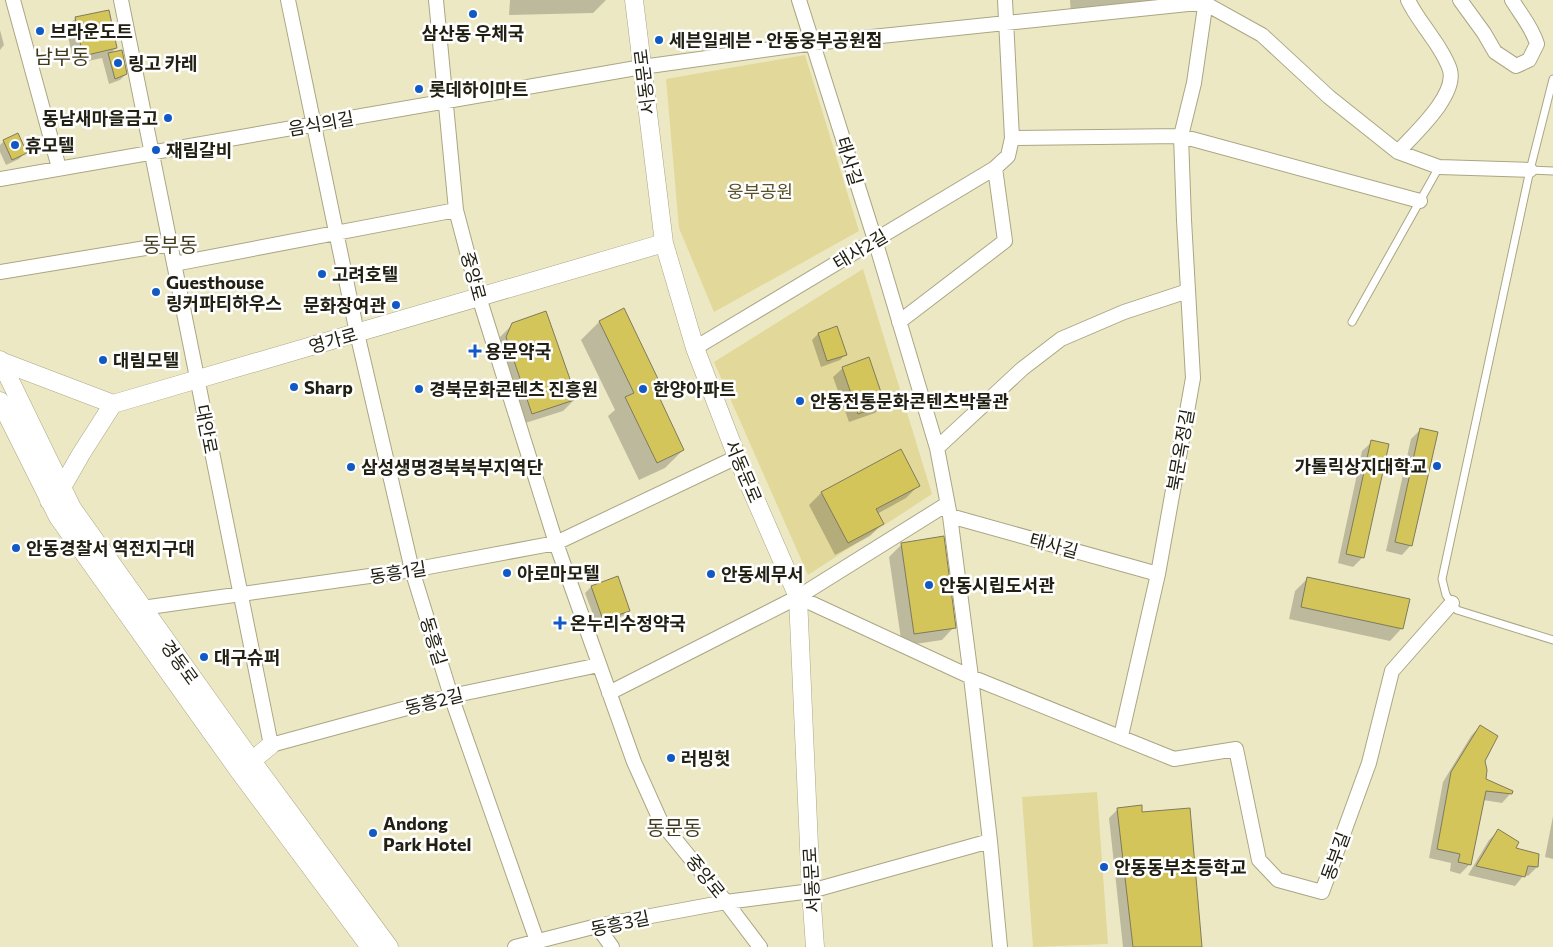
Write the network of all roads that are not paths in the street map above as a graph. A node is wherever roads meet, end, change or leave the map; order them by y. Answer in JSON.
{"nodes":[{"id":1,"x":13,"y":0,"type":"edge"},
{"id":2,"x":121,"y":0,"type":"edge"},
{"id":3,"x":288,"y":0,"type":"edge"},
{"id":4,"x":436,"y":0,"type":"edge"},
{"id":5,"x":634,"y":0,"type":"edge"},
{"id":6,"x":799,"y":0,"type":"edge"},
{"id":7,"x":1005,"y":0,"type":"edge"},
{"id":8,"x":1408,"y":0,"type":"edge"},
{"id":9,"x":1460,"y":0,"type":"edge"},
{"id":10,"x":1512,"y":0,"type":"edge"},
{"id":11,"x":1206,"y":2,"type":"edge"},
{"id":12,"x":1006,"y":24,"type":"junction"},
{"id":13,"x":814,"y":43,"type":"junction"},
{"id":14,"x":642,"y":67,"type":"junction"},
{"id":15,"x":1553,"y":79,"type":"edge"},
{"id":16,"x":445,"y":101,"type":"junction"},
{"id":17,"x":314,"y":124,"type":"junction"},
{"id":18,"x":1180,"y":136,"type":"junction"},
{"id":19,"x":1012,"y":138,"type":"junction"},
{"id":20,"x":152,"y":152,"type":"junction"},
{"id":21,"x":1398,"y":152,"type":"junction"},
{"id":22,"x":1439,"y":167,"type":"junction"},
{"id":23,"x":58,"y":168,"type":"junction"},
{"id":24,"x":995,"y":168,"type":"junction"},
{"id":25,"x":1530,"y":170,"type":"junction"},
{"id":26,"x":1553,"y":171,"type":"edge"},
{"id":27,"x":0,"y":179,"type":"edge"},
{"id":28,"x":1420,"y":202,"type":"junction"},
{"id":29,"x":456,"y":210,"type":"junction"},
{"id":30,"x":337,"y":233,"type":"junction"},
{"id":31,"x":875,"y":240,"type":"junction"},
{"id":32,"x":664,"y":243,"type":"junction"},
{"id":33,"x":170,"y":244,"type":"junction"},
{"id":34,"x":174,"y":264,"type":"junction"},
{"id":35,"x":0,"y":272,"type":"edge"},
{"id":36,"x":1188,"y":291,"type":"junction"},
{"id":37,"x":479,"y":298,"type":"junction"},
{"id":38,"x":899,"y":322,"type":"junction"},
{"id":39,"x":1352,"y":322,"type":"dead end"},
{"id":40,"x":357,"y":333,"type":"junction"},
{"id":41,"x":695,"y":348,"type":"junction"},
{"id":42,"x":0,"y":360,"type":"edge"},
{"id":43,"x":197,"y":380,"type":"junction"},
{"id":44,"x":0,"y":401,"type":"edge"},
{"id":45,"x":114,"y":404,"type":"junction"},
{"id":46,"x":937,"y":448,"type":"junction"},
{"id":47,"x":737,"y":457,"type":"junction"},
{"id":48,"x":55,"y":495,"type":"junction"},
{"id":49,"x":949,"y":510,"type":"junction"},
{"id":50,"x":556,"y":543,"type":"junction"},
{"id":51,"x":412,"y":570,"type":"junction"},
{"id":52,"x":1158,"y":574,"type":"junction"},
{"id":53,"x":240,"y":595,"type":"junction"},
{"id":54,"x":798,"y":597,"type":"junction"},
{"id":55,"x":1452,"y":603,"type":"junction"},
{"id":56,"x":142,"y":608,"type":"junction"},
{"id":57,"x":1553,"y":640,"type":"edge"},
{"id":58,"x":599,"y":664,"type":"junction"},
{"id":59,"x":971,"y":677,"type":"junction"},
{"id":60,"x":609,"y":693,"type":"junction"},
{"id":61,"x":451,"y":696,"type":"junction"},
{"id":62,"x":1121,"y":736,"type":"junction"},
{"id":63,"x":271,"y":745,"type":"junction"},
{"id":64,"x":245,"y":766,"type":"junction"},
{"id":65,"x":990,"y":840,"type":"junction"},
{"id":66,"x":811,"y":891,"type":"junction"},
{"id":67,"x":726,"y":902,"type":"junction"},
{"id":68,"x":597,"y":926,"type":"junction"},
{"id":69,"x":537,"y":941,"type":"junction"},
{"id":70,"x":370,"y":947,"type":"edge"},
{"id":71,"x":389,"y":947,"type":"edge"},
{"id":72,"x":515,"y":947,"type":"edge"},
{"id":73,"x":612,"y":947,"type":"edge"},
{"id":74,"x":760,"y":947,"type":"edge"},
{"id":75,"x":815,"y":947,"type":"edge"},
{"id":76,"x":1000,"y":947,"type":"edge"}],
"edges":[{"from":1,"to":23,"type":"street"},
{"from":2,"to":20,"type":"street","name":"대안로"},
{"from":3,"to":17,"type":"street","name":"동흥길"},
{"from":4,"to":16,"type":"street","name":"중앙로"},
{"from":5,"to":14,"type":"street","name":"서동문로"},
{"from":6,"to":13,"type":"street","name":"태사길"},
{"from":7,"to":12,"type":"street","name":"태사2길"},
{"from":8,"to":21,"type":"street"},
{"from":9,"to":10,"type":"street"},
{"from":11,"to":12,"type":"street"},
{"from":11,"to":18,"type":"street","name":"북문옥정길"},
{"from":11,"to":21,"type":"street"},
{"from":12,"to":13,"type":"street","name":"음식의길"},
{"from":12,"to":19,"type":"street","name":"태사2길"},
{"from":13,"to":14,"type":"street","name":"음식의길"},
{"from":13,"to":31,"type":"street","name":"태사길"},
{"from":14,"to":16,"type":"street","name":"음식의길"},
{"from":14,"to":32,"type":"street","name":"서동문로"},
{"from":15,"to":25,"type":"lane"},
{"from":16,"to":17,"type":"street","name":"음식의길"},
{"from":16,"to":29,"type":"street","name":"중앙로"},
{"from":17,"to":20,"type":"street","name":"음식의길"},
{"from":17,"to":30,"type":"street","name":"동흥길"},
{"from":18,"to":19,"type":"street"},
{"from":18,"to":28,"type":"street"},
{"from":18,"to":36,"type":"street","name":"북문옥정길"},
{"from":19,"to":24,"type":"street","name":"태사2길"},
{"from":20,"to":23,"type":"street","name":"음식의길"},
{"from":20,"to":33,"type":"street","name":"대안로"},
{"from":21,"to":22,"type":"street"},
{"from":22,"to":25,"type":"street"},
{"from":22,"to":28,"type":"lane"},
{"from":23,"to":27,"type":"street","name":"음식의길"},
{"from":24,"to":31,"type":"street","name":"태사2길"},
{"from":24,"to":38,"type":"street"},
{"from":25,"to":26,"type":"lane"},
{"from":25,"to":55,"type":"lane"},
{"from":28,"to":39,"type":"lane"},
{"from":29,"to":30,"type":"street"},
{"from":29,"to":37,"type":"street","name":"중앙로"},
{"from":30,"to":34,"type":"street"},
{"from":30,"to":40,"type":"street","name":"동흥길"},
{"from":31,"to":38,"type":"street","name":"태사길"},
{"from":31,"to":41,"type":"street","name":"태사2길"},
{"from":32,"to":37,"type":"street","name":"영가로"},
{"from":32,"to":41,"type":"street","name":"서동문로"},
{"from":33,"to":34,"type":"street","name":"대안로"},
{"from":33,"to":35,"type":"street"},
{"from":34,"to":43,"type":"street","name":"대안로"},
{"from":36,"to":46,"type":"street"},
{"from":36,"to":52,"type":"street","name":"북문옥정길"},
{"from":37,"to":40,"type":"street","name":"영가로"},
{"from":37,"to":50,"type":"street","name":"중앙로"},
{"from":38,"to":46,"type":"street","name":"태사길"},
{"from":40,"to":43,"type":"street","name":"영가로"},
{"from":40,"to":51,"type":"street","name":"동흥길"},
{"from":41,"to":47,"type":"street","name":"서동문로"},
{"from":42,"to":45,"type":"street"},
{"from":42,"to":48,"type":"street","name":"경동로"},
{"from":43,"to":45,"type":"street","name":"영가로"},
{"from":43,"to":53,"type":"street","name":"대안로"},
{"from":44,"to":48,"type":"street","name":"경동로"},
{"from":45,"to":48,"type":"street"},
{"from":46,"to":49,"type":"street","name":"태사길"},
{"from":47,"to":50,"type":"street"},
{"from":47,"to":54,"type":"street","name":"서동문로"},
{"from":48,"to":56,"type":"street","name":"경동로"},
{"from":48,"to":64,"type":"street","name":"경동로"},
{"from":49,"to":52,"type":"street","name":"태사길"},
{"from":49,"to":54,"type":"street"},
{"from":49,"to":59,"type":"street","name":"태사길"},
{"from":50,"to":51,"type":"street","name":"동흥1길"},
{"from":50,"to":58,"type":"street","name":"중앙로"},
{"from":51,"to":53,"type":"street","name":"동흥1길"},
{"from":51,"to":61,"type":"street","name":"동흥길"},
{"from":52,"to":62,"type":"street","name":"북문옥정길"},
{"from":53,"to":56,"type":"street"},
{"from":53,"to":63,"type":"street","name":"대안로"},
{"from":54,"to":59,"type":"street"},
{"from":54,"to":60,"type":"street"},
{"from":54,"to":66,"type":"street","name":"서동문로"},
{"from":55,"to":57,"type":"lane"},
{"from":55,"to":62,"type":"street","name":"동부길"},
{"from":56,"to":64,"type":"street","name":"경동로"},
{"from":58,"to":60,"type":"street","name":"중앙로"},
{"from":58,"to":61,"type":"street","name":"동흥2길"},
{"from":59,"to":62,"type":"street"},
{"from":59,"to":65,"type":"street","name":"태사길"},
{"from":60,"to":67,"type":"street","name":"중앙로"},
{"from":61,"to":63,"type":"street","name":"동흥2길"},
{"from":61,"to":69,"type":"street","name":"동흥길"},
{"from":63,"to":64,"type":"street"},
{"from":64,"to":70,"type":"street","name":"경동로"},
{"from":64,"to":71,"type":"street","name":"경동로"},
{"from":65,"to":66,"type":"street"},
{"from":65,"to":76,"type":"street","name":"태사길"},
{"from":66,"to":67,"type":"street","name":"동흥3길"},
{"from":66,"to":75,"type":"street","name":"서동문로"},
{"from":67,"to":68,"type":"street","name":"동흥3길"},
{"from":67,"to":74,"type":"street","name":"중앙로"},
{"from":68,"to":69,"type":"street","name":"동흥3길"},
{"from":68,"to":73,"type":"street"},
{"from":69,"to":72,"type":"street","name":"동흥3길"}]}
